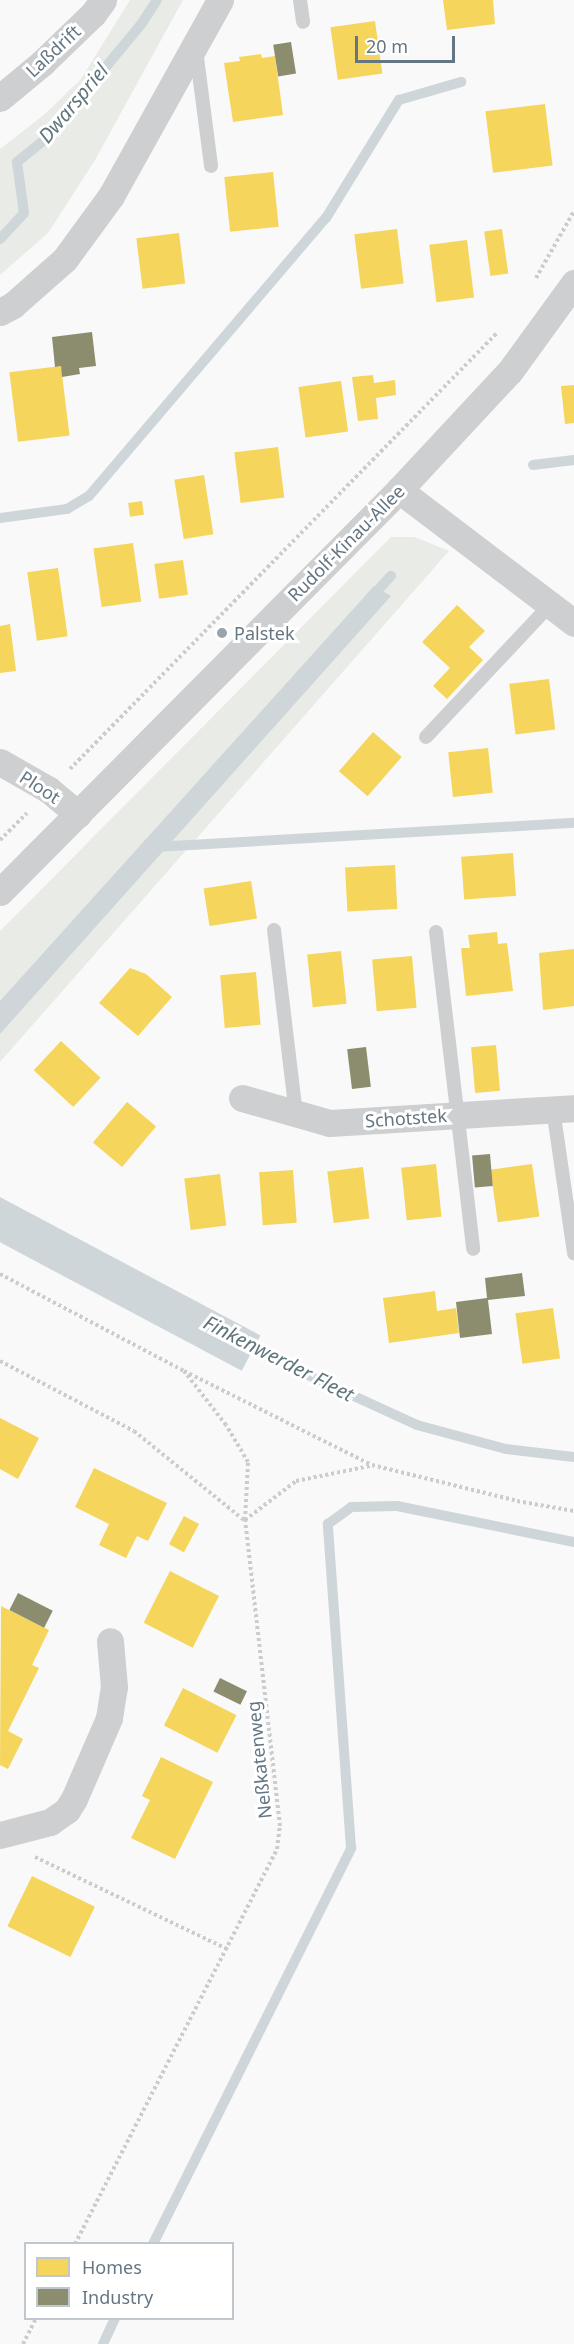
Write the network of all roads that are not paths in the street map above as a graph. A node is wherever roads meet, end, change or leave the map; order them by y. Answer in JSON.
{"nodes":[{"id":1,"x":103,"y":0,"type":"edge"},
{"id":2,"x":220,"y":0,"type":"edge"},
{"id":3,"x":300,"y":0,"type":"edge"},
{"id":4,"x":303,"y":22,"type":"dead end"},
{"id":5,"x":195,"y":45,"type":"junction"},
{"id":6,"x":0,"y":98,"type":"edge"},
{"id":7,"x":211,"y":166,"type":"dead end"},
{"id":8,"x":574,"y":283,"type":"edge"},
{"id":9,"x":0,"y":312,"type":"edge"},
{"id":10,"x":399,"y":490,"type":"junction"},
{"id":11,"x":550,"y":605,"type":"junction"},
{"id":12,"x":574,"y":623,"type":"edge"},
{"id":13,"x":426,"y":737,"type":"dead end"},
{"id":14,"x":0,"y":762,"type":"edge"},
{"id":15,"x":78,"y":814,"type":"junction"},
{"id":16,"x":0,"y":892,"type":"edge"},
{"id":17,"x":274,"y":930,"type":"dead end"},
{"id":18,"x":436,"y":932,"type":"dead end"},
{"id":19,"x":242,"y":1098,"type":"dead end"},
{"id":20,"x":564,"y":1109,"type":"edge"},
{"id":21,"x":296,"y":1114,"type":"junction"},
{"id":22,"x":456,"y":1115,"type":"junction"},
{"id":23,"x":473,"y":1249,"type":"dead end"},
{"id":24,"x":574,"y":1253,"type":"edge"},
{"id":25,"x":110,"y":1641,"type":"dead end"},
{"id":26,"x":0,"y":1835,"type":"edge"}],
"edges":[{"from":1,"to":6,"type":"street","name":"Laßdrift"},
{"from":2,"to":5,"type":"street"},
{"from":3,"to":4,"type":"lane"},
{"from":5,"to":7,"type":"lane"},
{"from":5,"to":9,"type":"street"},
{"from":8,"to":10,"type":"street","name":"Rudolf-Kinau-Allee"},
{"from":10,"to":11,"type":"street"},
{"from":10,"to":15,"type":"street","name":"Rudolf-Kinau-Allee"},
{"from":11,"to":12,"type":"street"},
{"from":11,"to":13,"type":"lane"},
{"from":14,"to":15,"type":"street","name":"Ploot"},
{"from":15,"to":16,"type":"street","name":"Rudolf-Kinau-Allee"},
{"from":17,"to":21,"type":"lane"},
{"from":18,"to":22,"type":"lane"},
{"from":19,"to":21,"type":"street","name":"Schotstek"},
{"from":20,"to":22,"type":"street","name":"Schotstek"},
{"from":20,"to":24,"type":"lane"},
{"from":21,"to":22,"type":"street","name":"Schotstek"},
{"from":22,"to":23,"type":"lane"},
{"from":25,"to":26,"type":"street"}]}
